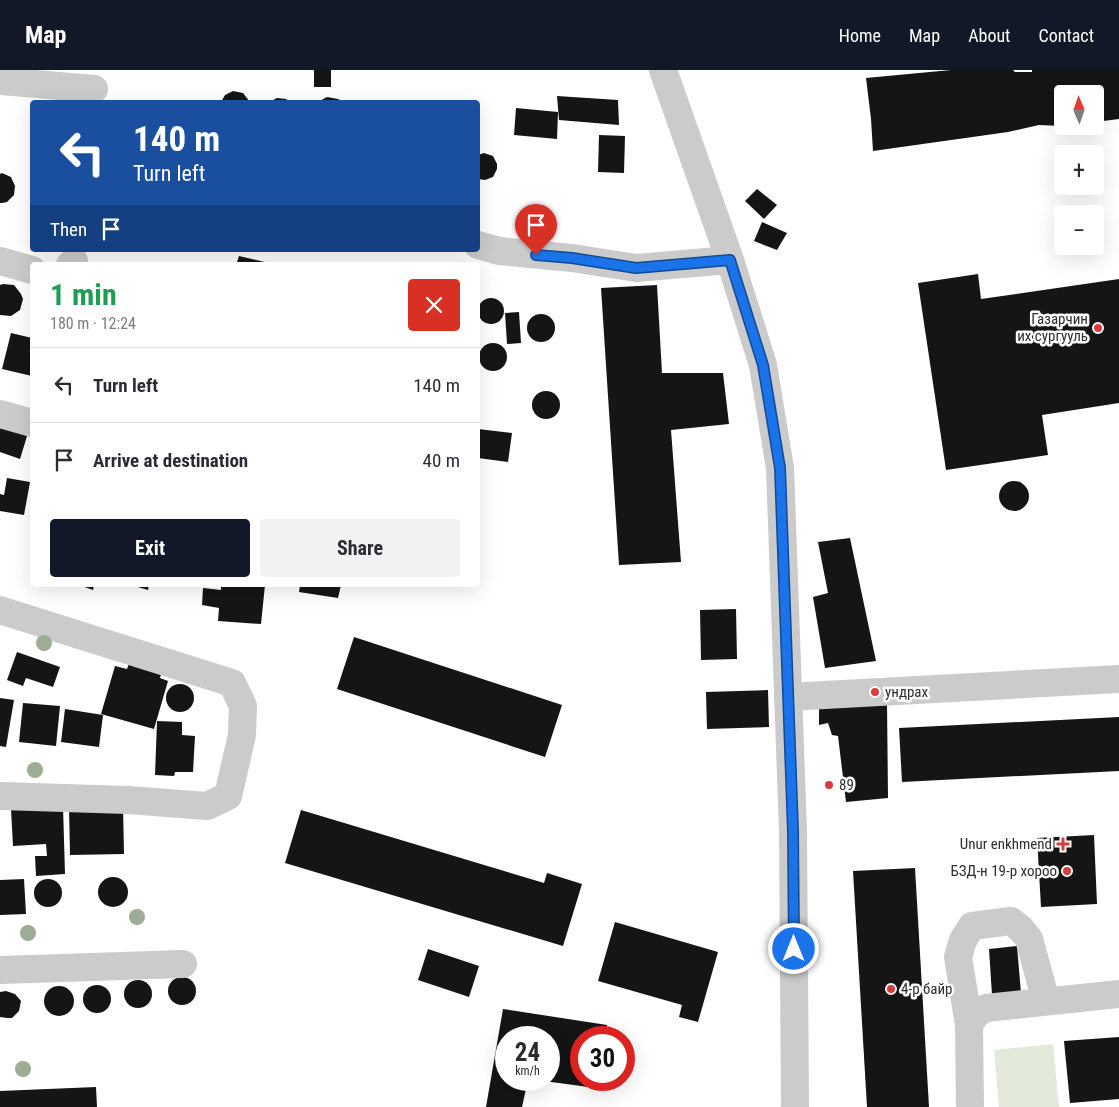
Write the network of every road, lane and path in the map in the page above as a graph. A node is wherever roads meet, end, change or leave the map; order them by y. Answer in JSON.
{"nodes":[{"id":1,"x":663,"y":70,"type":"edge"},
{"id":2,"x":0,"y":82,"type":"edge"},
{"id":3,"x":94,"y":89,"type":"dead end"},
{"id":4,"x":480,"y":246,"type":"edge"},
{"id":5,"x":730,"y":260,"type":"junction"},
{"id":6,"x":0,"y":261,"type":"edge"},
{"id":7,"x":30,"y":269,"type":"edge"},
{"id":8,"x":0,"y":414,"type":"edge"},
{"id":9,"x":30,"y":422,"type":"edge"},
{"id":10,"x":0,"y":610,"type":"edge"},
{"id":11,"x":1119,"y":678,"type":"edge"},
{"id":12,"x":788,"y":697,"type":"junction"},
{"id":13,"x":0,"y":796,"type":"edge"},
{"id":14,"x":183,"y":964,"type":"dead end"},
{"id":15,"x":0,"y":970,"type":"edge"},
{"id":16,"x":1119,"y":994,"type":"edge"},
{"id":17,"x":1046,"y":1002,"type":"junction"},
{"id":18,"x":969,"y":1025,"type":"junction"},
{"id":19,"x":795,"y":1107,"type":"edge"},
{"id":20,"x":970,"y":1107,"type":"edge"}],
"edges":[{"from":1,"to":5,"type":"street"},
{"from":2,"to":3,"type":"street"},
{"from":4,"to":5,"type":"street"},
{"from":5,"to":12,"type":"street"},
{"from":6,"to":7,"type":"street"},
{"from":8,"to":9,"type":"street"},
{"from":10,"to":13,"type":"street"},
{"from":11,"to":12,"type":"street"},
{"from":12,"to":19,"type":"street"},
{"from":14,"to":15,"type":"street"},
{"from":16,"to":17,"type":"street"},
{"from":17,"to":18,"type":"street"},
{"from":17,"to":18,"type":"street"},
{"from":18,"to":20,"type":"street"}]}
